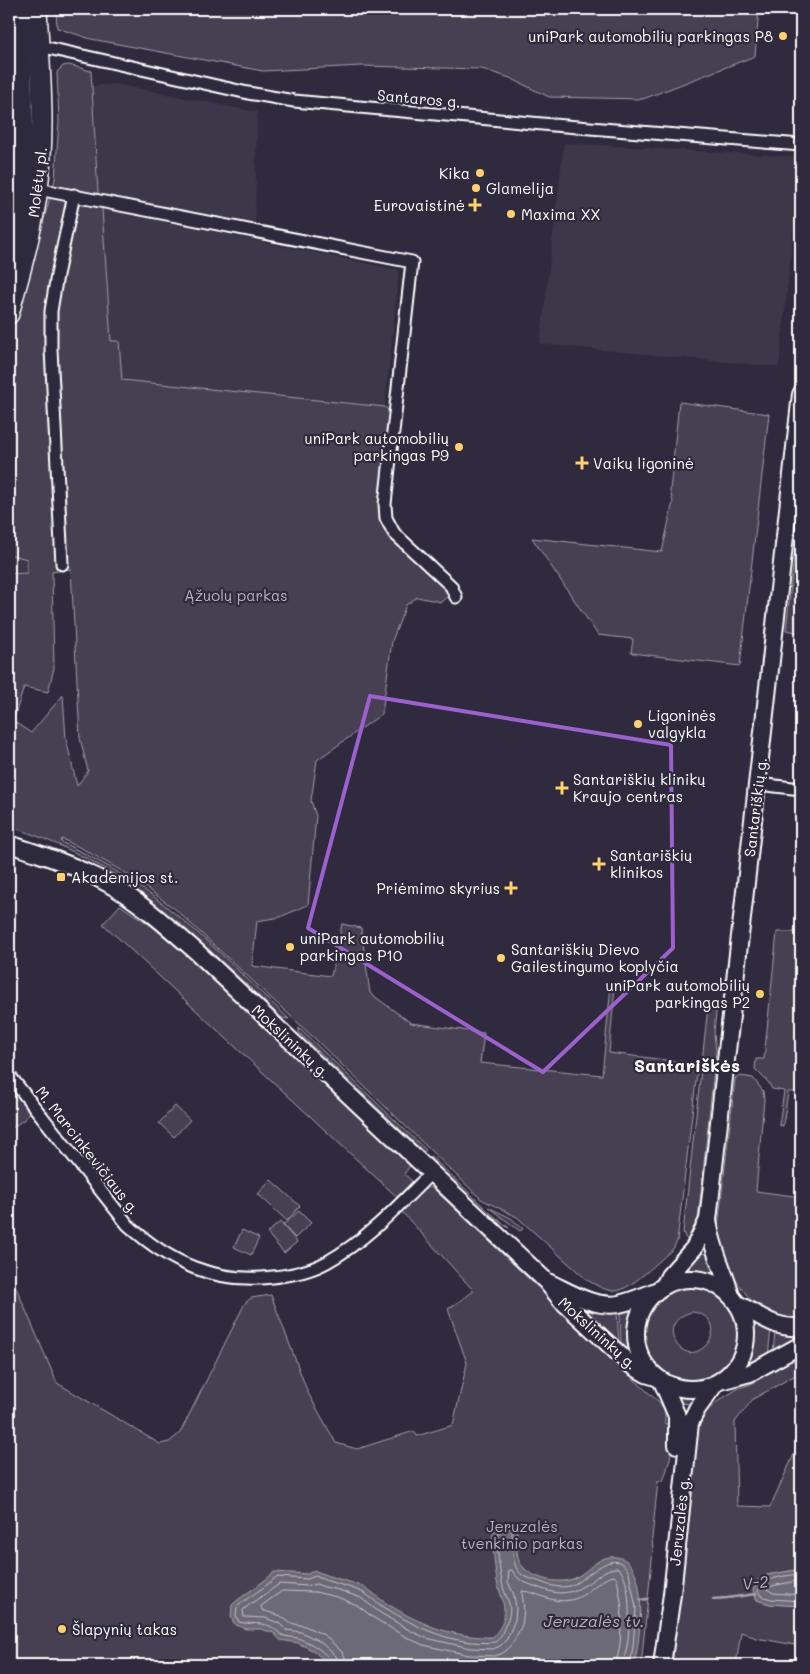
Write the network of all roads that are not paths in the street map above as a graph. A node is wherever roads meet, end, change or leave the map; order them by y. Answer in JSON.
{"nodes":[{"id":1,"x":20,"y":9,"type":"edge"},
{"id":2,"x":38,"y":9,"type":"edge"},
{"id":3,"x":23,"y":46,"type":"edge"},
{"id":4,"x":801,"y":145,"type":"edge"},
{"id":5,"x":38,"y":189,"type":"junction"},
{"id":6,"x":74,"y":195,"type":"junction"},
{"id":7,"x":9,"y":200,"type":"edge"},
{"id":8,"x":16,"y":224,"type":"junction"},
{"id":9,"x":9,"y":259,"type":"edge"},
{"id":10,"x":9,"y":314,"type":"edge"},
{"id":11,"x":801,"y":394,"type":"edge"},
{"id":12,"x":62,"y":564,"type":"dead end"},
{"id":13,"x":456,"y":597,"type":"dead end"},
{"id":14,"x":758,"y":784,"type":"junction"},
{"id":15,"x":801,"y":789,"type":"edge"},
{"id":16,"x":9,"y":844,"type":"edge"},
{"id":17,"x":9,"y":1075,"type":"edge"},
{"id":18,"x":431,"y":1173,"type":"junction"},
{"id":19,"x":708,"y":1220,"type":"junction"},
{"id":20,"x":546,"y":1281,"type":"junction"},
{"id":21,"x":661,"y":1288,"type":"junction"},
{"id":22,"x":734,"y":1300,"type":"junction"},
{"id":23,"x":801,"y":1326,"type":"edge"},
{"id":24,"x":801,"y":1345,"type":"edge"},
{"id":25,"x":659,"y":1379,"type":"junction"},
{"id":26,"x":718,"y":1382,"type":"junction"},
{"id":27,"x":651,"y":1665,"type":"edge"},
{"id":28,"x":662,"y":1665,"type":"edge"}],
"edges":[{"from":1,"to":3,"type":"highway","name":"Molėtų pl."},
{"from":2,"to":3,"type":"highway","name":"Molėtų pl."},
{"from":3,"to":4,"type":"street","name":"Santaros g."},
{"from":3,"to":5,"type":"highway","name":"Molėtų pl."},
{"from":3,"to":8,"type":"highway","name":"Molėtų pl."},
{"from":5,"to":6,"type":"street"},
{"from":5,"to":10,"type":"highway","name":"Molėtų pl."},
{"from":6,"to":12,"type":"street"},
{"from":6,"to":13,"type":"street"},
{"from":7,"to":8,"type":"street"},
{"from":8,"to":9,"type":"highway","name":"Molėtų pl."},
{"from":11,"to":14,"type":"main road","name":"Santariškių g."},
{"from":14,"to":15,"type":"street"},
{"from":14,"to":19,"type":"main road","name":"Santariškių g."},
{"from":16,"to":18,"type":"main road","name":"Mokslininkų g."},
{"from":17,"to":18,"type":"street","name":"M. Marcinkevičiaus g."},
{"from":18,"to":20,"type":"main road","name":"Mokslininkų g."},
{"from":19,"to":21,"type":"main road","name":"Santariškių g."},
{"from":19,"to":22,"type":"main road","name":"Santariškių g."},
{"from":20,"to":21,"type":"main road","name":"Mokslininkų g."},
{"from":20,"to":25,"type":"main road","name":"Mokslininkų g."},
{"from":21,"to":22,"type":"main road"},
{"from":21,"to":25,"type":"main road"},
{"from":22,"to":23,"type":"main road"},
{"from":22,"to":26,"type":"main road"},
{"from":24,"to":26,"type":"main road"},
{"from":25,"to":26,"type":"main road"},
{"from":25,"to":27,"type":"main road","name":"Jeruzalės g."},
{"from":26,"to":28,"type":"main road","name":"Jeruzalės g."}]}
